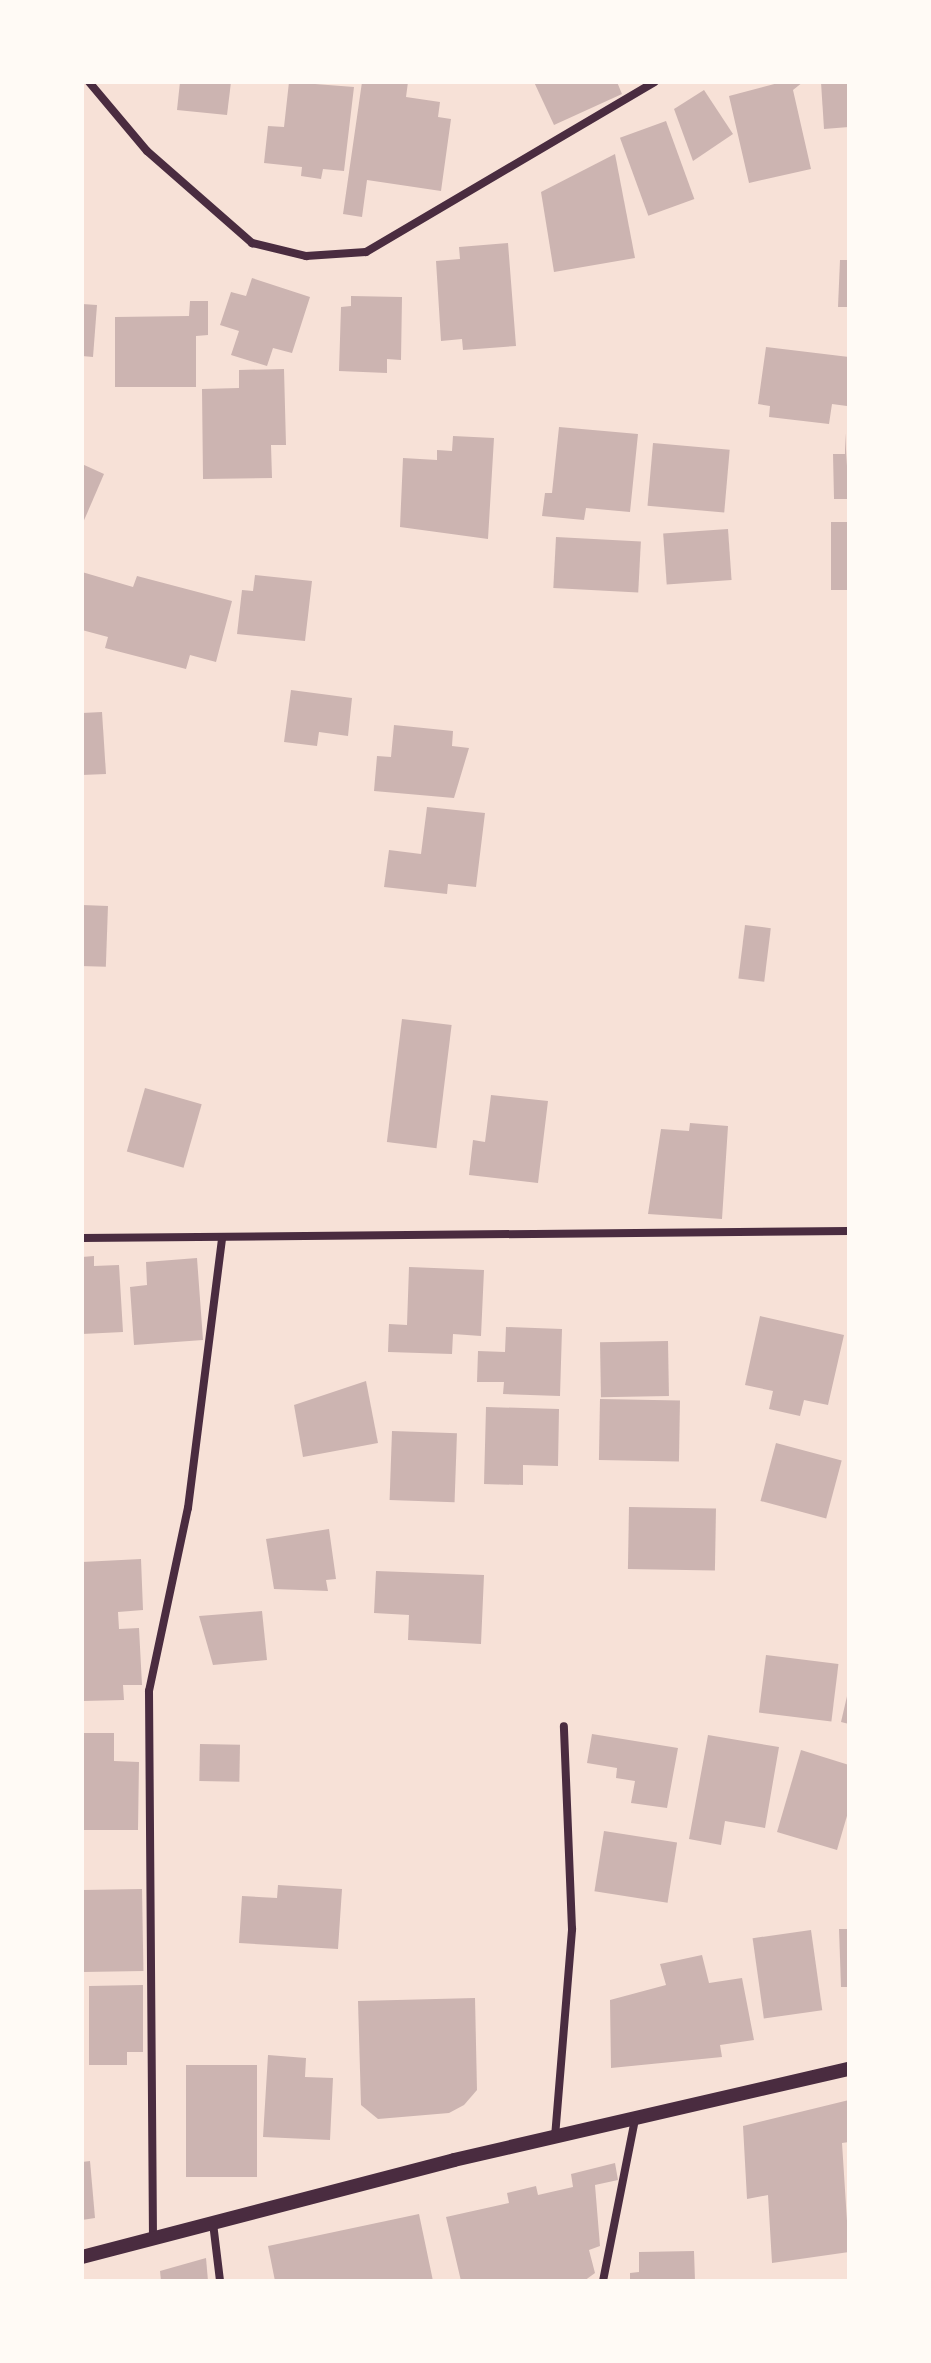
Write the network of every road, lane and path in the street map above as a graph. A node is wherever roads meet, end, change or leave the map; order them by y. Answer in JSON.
{"nodes":[{"id":1,"x":89,"y":82,"type":"edge"},
{"id":2,"x":655,"y":82,"type":"edge"},
{"id":3,"x":849,"y":1231,"type":"edge"},
{"id":4,"x":82,"y":1238,"type":"edge"},
{"id":5,"x":222,"y":1238,"type":"junction"},
{"id":6,"x":564,"y":1726,"type":"dead end"},
{"id":7,"x":849,"y":2069,"type":"edge"},
{"id":8,"x":635,"y":2119,"type":"junction"},
{"id":9,"x":555,"y":2137,"type":"junction"},
{"id":10,"x":213,"y":2223,"type":"junction"},
{"id":11,"x":153,"y":2238,"type":"junction"},
{"id":12,"x":82,"y":2257,"type":"edge"},
{"id":13,"x":220,"y":2281,"type":"edge"},
{"id":14,"x":603,"y":2281,"type":"edge"}],
"edges":[{"from":1,"to":2,"type":"street"},
{"from":3,"to":5,"type":"street"},
{"from":4,"to":5,"type":"street"},
{"from":5,"to":11,"type":"street"},
{"from":6,"to":9,"type":"street"},
{"from":7,"to":8,"type":"street"},
{"from":8,"to":9,"type":"street"},
{"from":8,"to":14,"type":"street"},
{"from":9,"to":10,"type":"street"},
{"from":10,"to":11,"type":"street"},
{"from":10,"to":13,"type":"street"},
{"from":11,"to":12,"type":"street"}]}
